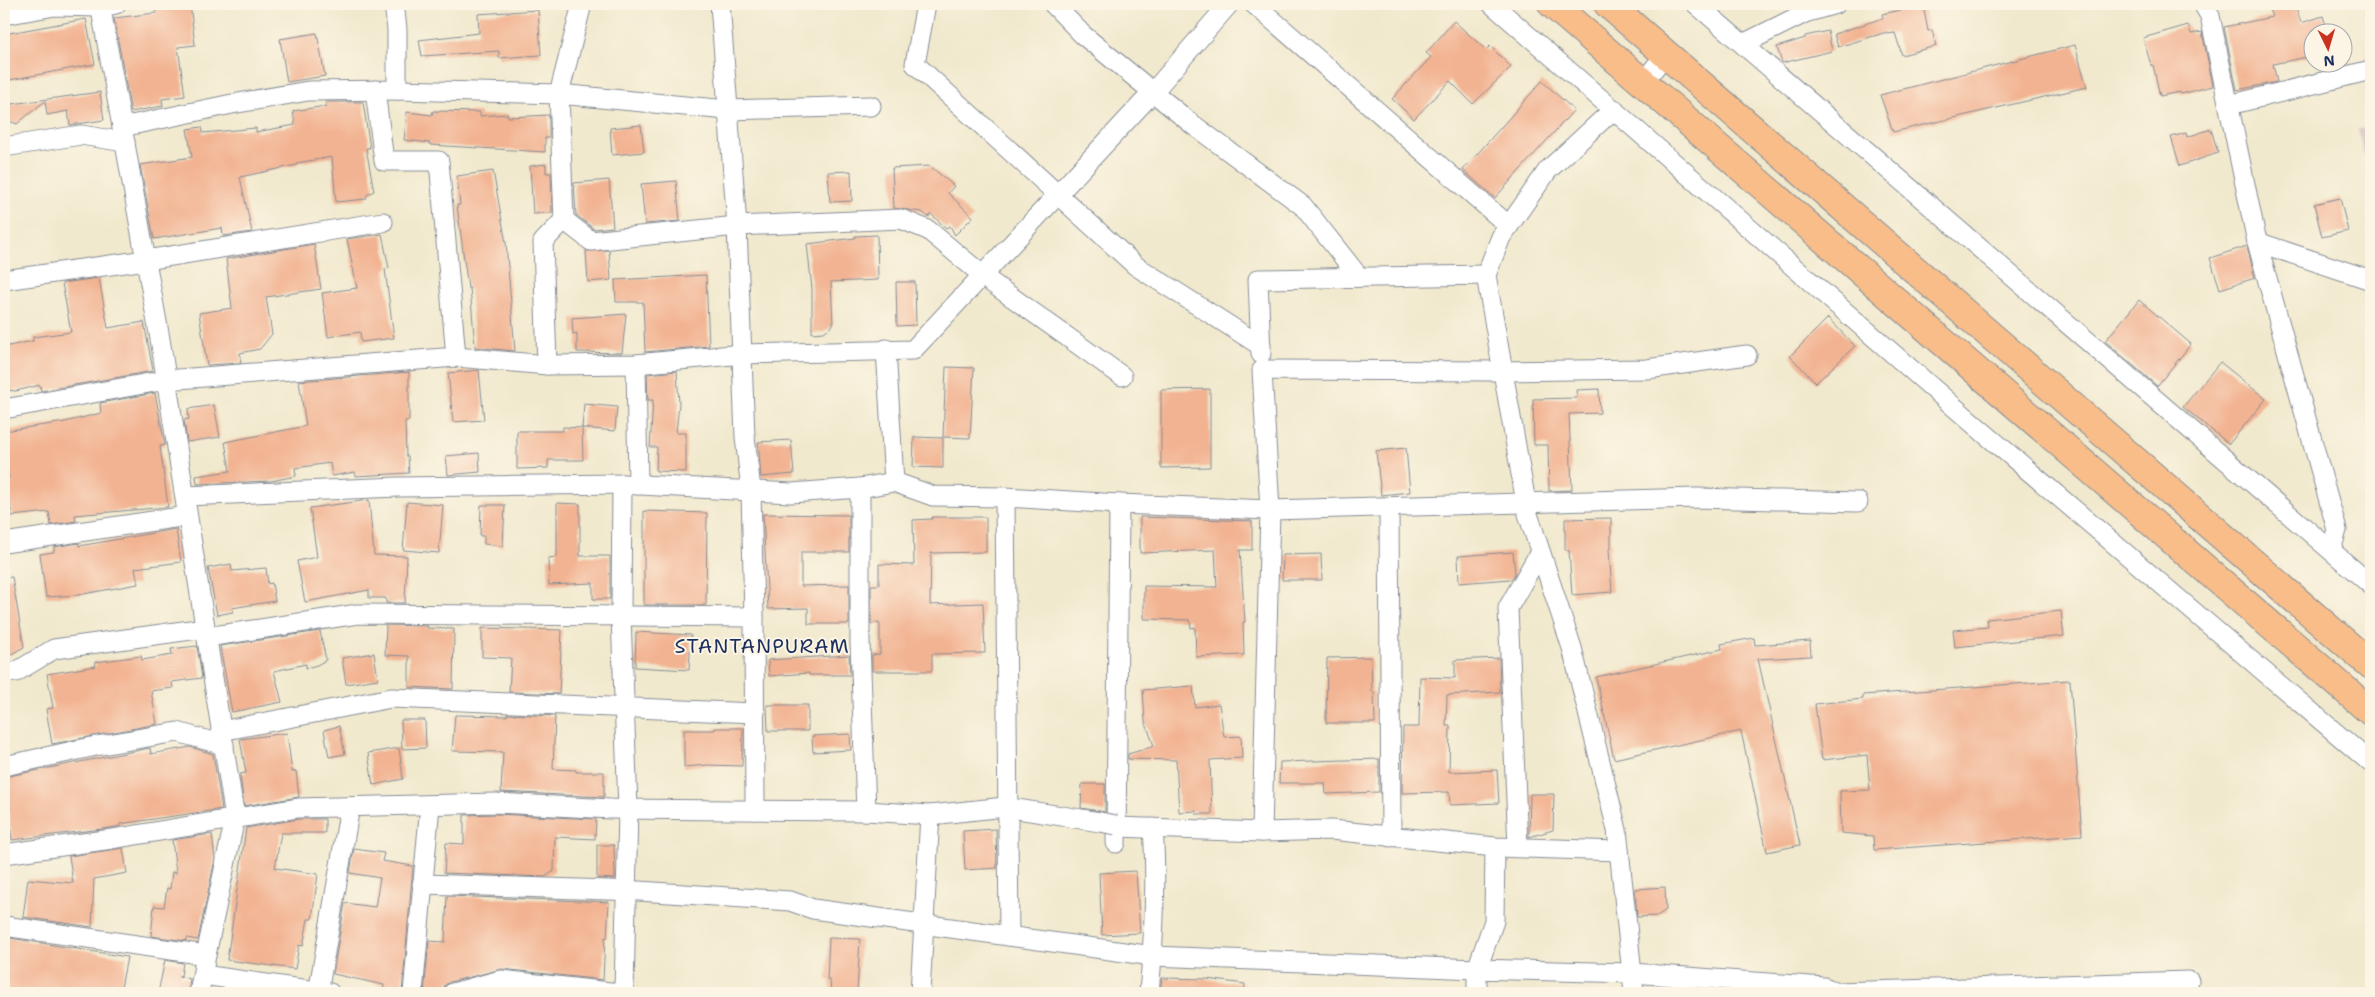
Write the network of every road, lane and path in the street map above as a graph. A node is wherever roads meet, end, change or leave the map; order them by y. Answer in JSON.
{"nodes":[{"id":1,"x":394,"y":4,"type":"edge"},
{"id":2,"x":582,"y":4,"type":"edge"},
{"id":3,"x":720,"y":4,"type":"edge"},
{"id":4,"x":926,"y":4,"type":"edge"},
{"id":5,"x":1053,"y":4,"type":"edge"},
{"id":6,"x":1229,"y":4,"type":"edge"},
{"id":7,"x":1254,"y":4,"type":"edge"},
{"id":8,"x":1492,"y":4,"type":"edge"},
{"id":9,"x":1552,"y":4,"type":"edge"},
{"id":10,"x":1608,"y":4,"type":"edge"},
{"id":11,"x":1696,"y":4,"type":"edge"},
{"id":12,"x":1836,"y":4,"type":"edge"},
{"id":13,"x":2203,"y":4,"type":"edge"},
{"id":14,"x":106,"y":5,"type":"edge"},
{"id":15,"x":4,"y":14,"type":"edge"},
{"id":16,"x":1743,"y":44,"type":"junction"},
{"id":17,"x":1666,"y":54,"type":"junction"},
{"id":18,"x":2371,"y":70,"type":"edge"},
{"id":19,"x":1643,"y":82,"type":"junction"},
{"id":20,"x":375,"y":90,"type":"junction"},
{"id":21,"x":397,"y":90,"type":"junction"},
{"id":22,"x":1153,"y":92,"type":"junction"},
{"id":23,"x":559,"y":94,"type":"junction"},
{"id":24,"x":2229,"y":105,"type":"junction"},
{"id":25,"x":871,"y":106,"type":"dead end"},
{"id":26,"x":1614,"y":109,"type":"junction"},
{"id":27,"x":727,"y":110,"type":"junction"},
{"id":28,"x":124,"y":135,"type":"junction"},
{"id":29,"x":4,"y":147,"type":"edge"},
{"id":30,"x":1056,"y":194,"type":"junction"},
{"id":31,"x":564,"y":220,"type":"junction"},
{"id":32,"x":383,"y":222,"type":"dead end"},
{"id":33,"x":736,"y":226,"type":"junction"},
{"id":34,"x":1509,"y":226,"type":"junction"},
{"id":35,"x":2257,"y":242,"type":"junction"},
{"id":36,"x":146,"y":260,"type":"junction"},
{"id":37,"x":983,"y":274,"type":"junction"},
{"id":38,"x":1486,"y":275,"type":"junction"},
{"id":39,"x":1359,"y":277,"type":"junction"},
{"id":40,"x":4,"y":280,"type":"edge"},
{"id":41,"x":2371,"y":280,"type":"edge"},
{"id":42,"x":1261,"y":346,"type":"junction"},
{"id":43,"x":886,"y":349,"type":"junction"},
{"id":44,"x":743,"y":354,"type":"junction"},
{"id":45,"x":1747,"y":355,"type":"dead end"},
{"id":46,"x":456,"y":357,"type":"junction"},
{"id":47,"x":636,"y":364,"type":"junction"},
{"id":48,"x":547,"y":366,"type":"junction"},
{"id":49,"x":1262,"y":370,"type":"junction"},
{"id":50,"x":1503,"y":371,"type":"junction"},
{"id":51,"x":1122,"y":376,"type":"dead end"},
{"id":52,"x":166,"y":380,"type":"junction"},
{"id":53,"x":4,"y":409,"type":"edge"},
{"id":54,"x":894,"y":482,"type":"junction"},
{"id":55,"x":630,"y":485,"type":"junction"},
{"id":56,"x":860,"y":488,"type":"junction"},
{"id":57,"x":751,"y":490,"type":"junction"},
{"id":58,"x":185,"y":496,"type":"junction"},
{"id":59,"x":1005,"y":497,"type":"junction"},
{"id":60,"x":1858,"y":502,"type":"dead end"},
{"id":61,"x":1119,"y":504,"type":"junction"},
{"id":62,"x":1526,"y":505,"type":"junction"},
{"id":63,"x":1389,"y":508,"type":"junction"},
{"id":64,"x":1270,"y":510,"type":"junction"},
{"id":65,"x":187,"y":516,"type":"junction"},
{"id":66,"x":4,"y":543,"type":"edge"},
{"id":67,"x":2331,"y":550,"type":"junction"},
{"id":68,"x":1540,"y":552,"type":"junction"},
{"id":69,"x":2371,"y":584,"type":"edge"},
{"id":70,"x":621,"y":616,"type":"junction"},
{"id":71,"x":754,"y":617,"type":"junction"},
{"id":72,"x":206,"y":633,"type":"junction"},
{"id":73,"x":2371,"y":665,"type":"edge"},
{"id":74,"x":4,"y":673,"type":"edge"},
{"id":75,"x":624,"y":708,"type":"junction"},
{"id":76,"x":2371,"y":712,"type":"edge"},
{"id":77,"x":755,"y":713,"type":"junction"},
{"id":78,"x":223,"y":738,"type":"junction"},
{"id":79,"x":2371,"y":763,"type":"edge"},
{"id":80,"x":4,"y":766,"type":"edge"},
{"id":81,"x":430,"y":804,"type":"junction"},
{"id":82,"x":350,"y":807,"type":"junction"},
{"id":83,"x":1008,"y":808,"type":"junction"},
{"id":84,"x":628,"y":809,"type":"junction"},
{"id":85,"x":755,"y":810,"type":"junction"},
{"id":86,"x":866,"y":811,"type":"junction"},
{"id":87,"x":930,"y":815,"type":"junction"},
{"id":88,"x":235,"y":818,"type":"junction"},
{"id":89,"x":1153,"y":828,"type":"junction"},
{"id":90,"x":1112,"y":829,"type":"junction"},
{"id":91,"x":1262,"y":832,"type":"junction"},
{"id":92,"x":1391,"y":837,"type":"junction"},
{"id":93,"x":1496,"y":847,"type":"junction"},
{"id":94,"x":1518,"y":847,"type":"junction"},
{"id":95,"x":1619,"y":851,"type":"junction"},
{"id":96,"x":4,"y":854,"type":"edge"},
{"id":97,"x":422,"y":884,"type":"junction"},
{"id":98,"x":626,"y":891,"type":"junction"},
{"id":99,"x":925,"y":925,"type":"junction"},
{"id":100,"x":4,"y":926,"type":"edge"},
{"id":101,"x":1009,"y":936,"type":"junction"},
{"id":102,"x":206,"y":955,"type":"junction"},
{"id":103,"x":1153,"y":956,"type":"junction"},
{"id":104,"x":1477,"y":969,"type":"junction"},
{"id":105,"x":1632,"y":973,"type":"junction"},
{"id":106,"x":2189,"y":981,"type":"dead end"},
{"id":107,"x":201,"y":984,"type":"edge"},
{"id":108,"x":323,"y":993,"type":"edge"},
{"id":109,"x":413,"y":993,"type":"edge"},
{"id":110,"x":453,"y":993,"type":"edge"},
{"id":111,"x":619,"y":993,"type":"edge"},
{"id":112,"x":624,"y":993,"type":"edge"},
{"id":113,"x":920,"y":993,"type":"edge"},
{"id":114,"x":1149,"y":993,"type":"edge"},
{"id":115,"x":1477,"y":993,"type":"edge"},
{"id":116,"x":1634,"y":993,"type":"edge"},
{"id":117,"x":1836,"y":993,"type":"edge"}],
"edges":[{"from":1,"to":21,"type":"street"},
{"from":2,"to":23,"type":"street"},
{"from":3,"to":27,"type":"street"},
{"from":4,"to":30,"type":"street"},
{"from":5,"to":22,"type":"street"},
{"from":6,"to":22,"type":"street"},
{"from":7,"to":34,"type":"street"},
{"from":8,"to":26,"type":"street"},
{"from":9,"to":19,"type":"highway"},
{"from":10,"to":17,"type":"highway"},
{"from":11,"to":16,"type":"street"},
{"from":12,"to":16,"type":"street"},
{"from":13,"to":24,"type":"street"},
{"from":14,"to":15,"type":"street"},
{"from":14,"to":28,"type":"street"},
{"from":16,"to":67,"type":"street"},
{"from":17,"to":19,"type":"street"},
{"from":17,"to":73,"type":"highway"},
{"from":18,"to":24,"type":"street"},
{"from":19,"to":76,"type":"highway"},
{"from":20,"to":21,"type":"street"},
{"from":20,"to":28,"type":"street"},
{"from":20,"to":46,"type":"street"},
{"from":21,"to":23,"type":"street"},
{"from":22,"to":30,"type":"street"},
{"from":22,"to":39,"type":"street"},
{"from":23,"to":27,"type":"street"},
{"from":23,"to":31,"type":"street"},
{"from":24,"to":35,"type":"street"},
{"from":25,"to":27,"type":"street"},
{"from":26,"to":34,"type":"street"},
{"from":26,"to":79,"type":"street"},
{"from":27,"to":33,"type":"street"},
{"from":28,"to":29,"type":"street"},
{"from":28,"to":36,"type":"street"},
{"from":30,"to":37,"type":"street"},
{"from":30,"to":42,"type":"street"},
{"from":31,"to":33,"type":"street"},
{"from":31,"to":48,"type":"street"},
{"from":32,"to":36,"type":"street"},
{"from":33,"to":37,"type":"street"},
{"from":33,"to":44,"type":"street"},
{"from":34,"to":38,"type":"street"},
{"from":35,"to":41,"type":"street"},
{"from":35,"to":67,"type":"street"},
{"from":36,"to":40,"type":"street"},
{"from":36,"to":52,"type":"street"},
{"from":37,"to":43,"type":"street"},
{"from":37,"to":51,"type":"street"},
{"from":38,"to":39,"type":"street"},
{"from":38,"to":50,"type":"street"},
{"from":39,"to":42,"type":"street"},
{"from":42,"to":49,"type":"street"},
{"from":43,"to":44,"type":"street"},
{"from":43,"to":54,"type":"street"},
{"from":44,"to":47,"type":"street"},
{"from":44,"to":57,"type":"street"},
{"from":45,"to":50,"type":"street"},
{"from":46,"to":48,"type":"street"},
{"from":46,"to":52,"type":"street"},
{"from":47,"to":48,"type":"street"},
{"from":47,"to":55,"type":"street"},
{"from":49,"to":50,"type":"street"},
{"from":49,"to":64,"type":"street"},
{"from":50,"to":62,"type":"street"},
{"from":52,"to":53,"type":"street"},
{"from":52,"to":58,"type":"street"},
{"from":54,"to":56,"type":"street"},
{"from":54,"to":59,"type":"street"},
{"from":55,"to":57,"type":"street"},
{"from":55,"to":58,"type":"street"},
{"from":55,"to":70,"type":"street"},
{"from":56,"to":57,"type":"street"},
{"from":56,"to":86,"type":"street"},
{"from":57,"to":71,"type":"street"},
{"from":58,"to":65,"type":"street"},
{"from":59,"to":61,"type":"street"},
{"from":59,"to":83,"type":"street"},
{"from":60,"to":62,"type":"street"},
{"from":61,"to":64,"type":"street"},
{"from":61,"to":90,"type":"street"},
{"from":62,"to":63,"type":"street"},
{"from":62,"to":68,"type":"street"},
{"from":63,"to":64,"type":"street"},
{"from":63,"to":92,"type":"street"},
{"from":64,"to":91,"type":"street"},
{"from":65,"to":66,"type":"street"},
{"from":65,"to":72,"type":"street"},
{"from":67,"to":69,"type":"street"},
{"from":68,"to":94,"type":"street"},
{"from":68,"to":95,"type":"street"},
{"from":70,"to":71,"type":"street"},
{"from":70,"to":72,"type":"street"},
{"from":70,"to":75,"type":"street"},
{"from":71,"to":77,"type":"street"},
{"from":72,"to":74,"type":"street"},
{"from":72,"to":78,"type":"street"},
{"from":75,"to":77,"type":"street"},
{"from":75,"to":78,"type":"street"},
{"from":75,"to":84,"type":"street"},
{"from":77,"to":85,"type":"street"},
{"from":78,"to":80,"type":"street"},
{"from":78,"to":88,"type":"street"},
{"from":81,"to":82,"type":"street"},
{"from":81,"to":84,"type":"street"},
{"from":81,"to":97,"type":"street"},
{"from":82,"to":88,"type":"street"},
{"from":82,"to":108,"type":"street"},
{"from":83,"to":87,"type":"street"},
{"from":83,"to":90,"type":"street"},
{"from":83,"to":101,"type":"street"},
{"from":84,"to":85,"type":"street"},
{"from":84,"to":98,"type":"street"},
{"from":85,"to":86,"type":"street"},
{"from":86,"to":87,"type":"street"},
{"from":87,"to":99,"type":"street"},
{"from":88,"to":96,"type":"street"},
{"from":88,"to":102,"type":"street"},
{"from":89,"to":90,"type":"street"},
{"from":89,"to":91,"type":"street"},
{"from":89,"to":103,"type":"street"},
{"from":91,"to":92,"type":"street"},
{"from":92,"to":93,"type":"street"},
{"from":93,"to":94,"type":"street"},
{"from":93,"to":104,"type":"street"},
{"from":94,"to":95,"type":"street"},
{"from":95,"to":105,"type":"street"},
{"from":97,"to":98,"type":"street"},
{"from":97,"to":109,"type":"street"},
{"from":98,"to":99,"type":"street"},
{"from":98,"to":112,"type":"street"},
{"from":99,"to":101,"type":"street"},
{"from":99,"to":113,"type":"street"},
{"from":100,"to":102,"type":"street"},
{"from":101,"to":103,"type":"street"},
{"from":102,"to":107,"type":"street"},
{"from":103,"to":104,"type":"street"},
{"from":103,"to":114,"type":"street"},
{"from":104,"to":105,"type":"street"},
{"from":104,"to":115,"type":"street"},
{"from":105,"to":116,"type":"street"},
{"from":105,"to":117,"type":"street"},
{"from":106,"to":117,"type":"street"},
{"from":107,"to":108,"type":"street"},
{"from":110,"to":111,"type":"street"}]}
